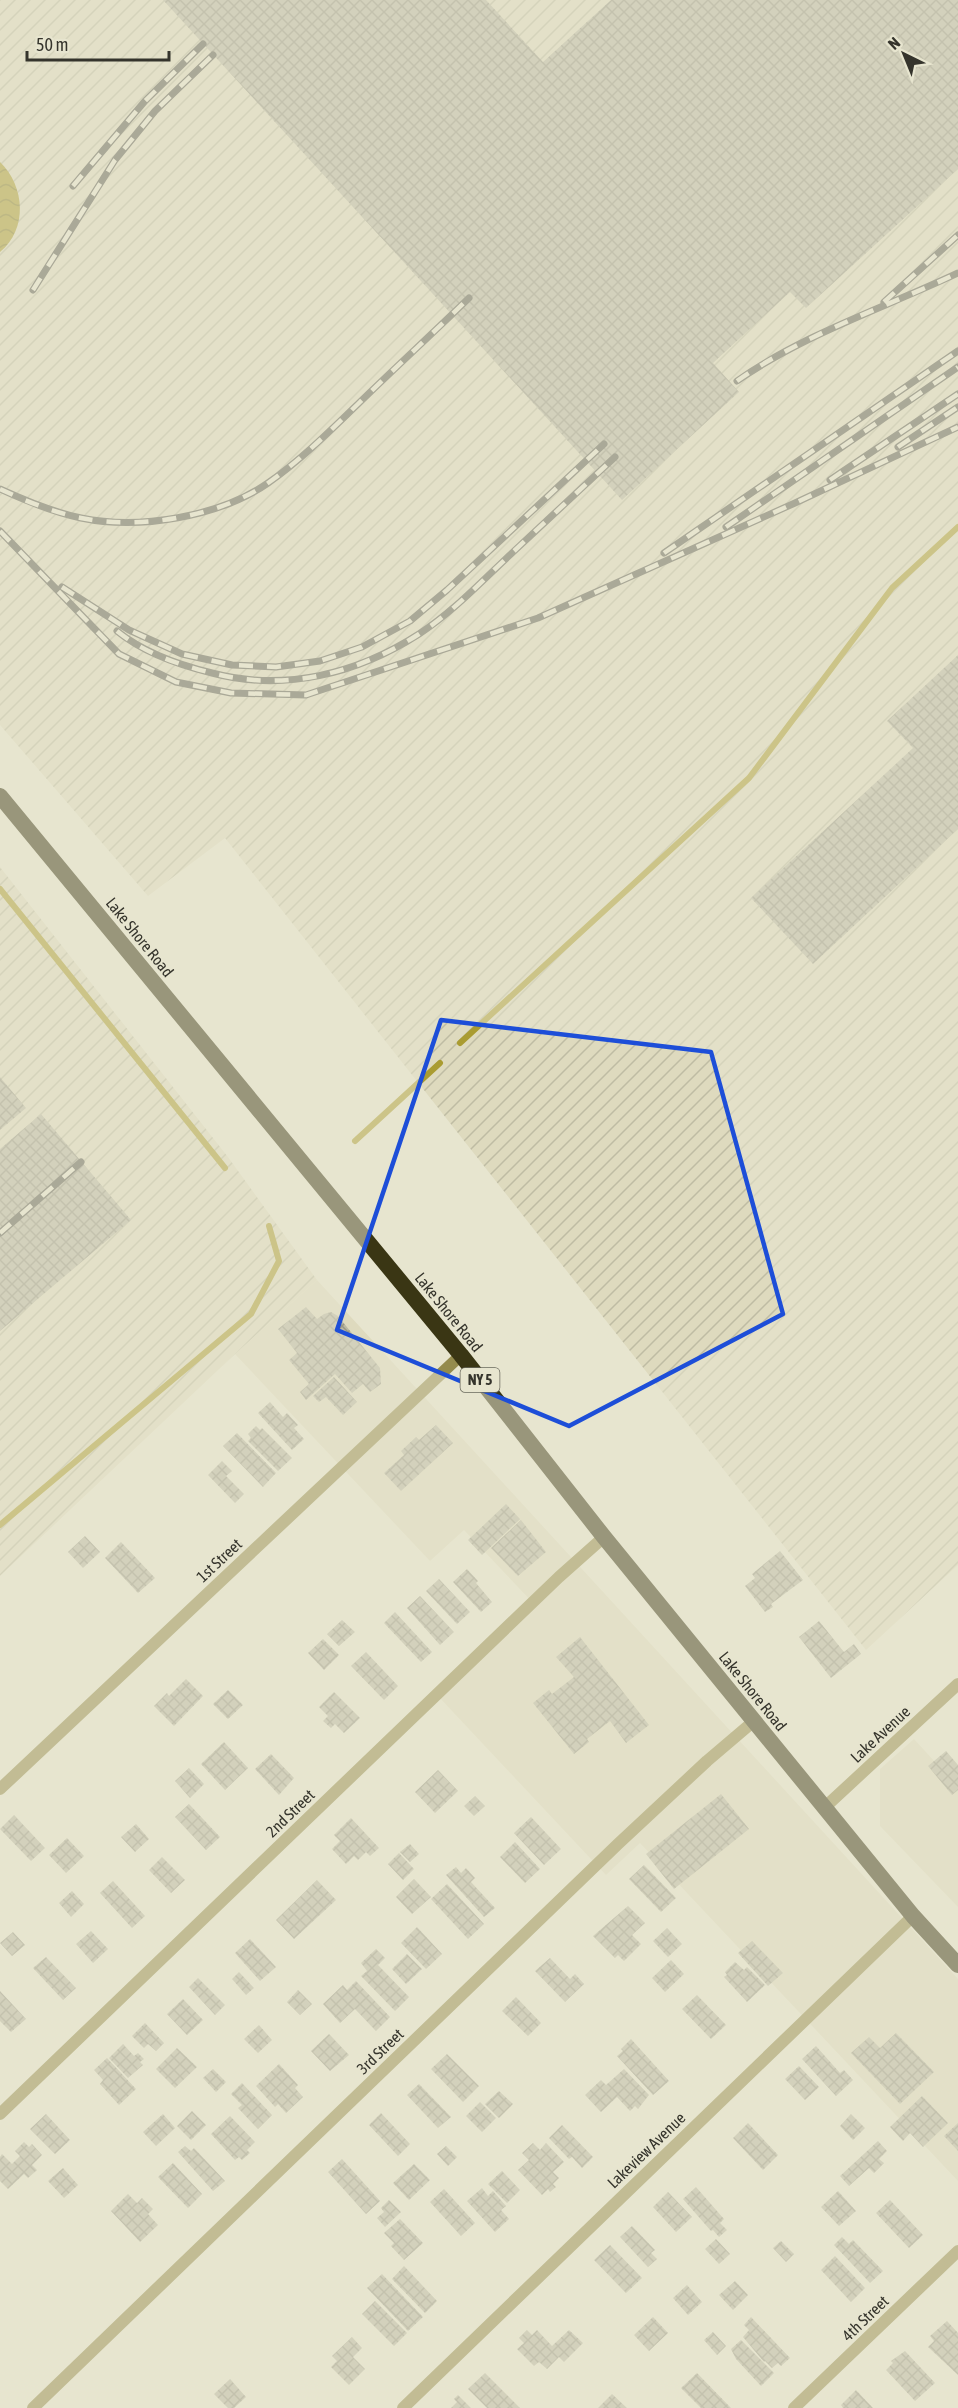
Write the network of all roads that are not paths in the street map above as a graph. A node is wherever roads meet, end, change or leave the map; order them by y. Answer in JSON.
{"nodes":[{"id":1,"x":0,"y":796,"type":"edge"},
{"id":2,"x":461,"y":1355,"type":"junction"},
{"id":3,"x":604,"y":1537,"type":"junction"},
{"id":4,"x":958,"y":1684,"type":"edge"},
{"id":5,"x":754,"y":1721,"type":"junction"},
{"id":6,"x":0,"y":1789,"type":"edge"},
{"id":7,"x":824,"y":1808,"type":"junction"},
{"id":8,"x":913,"y":1916,"type":"junction"},
{"id":9,"x":958,"y":1965,"type":"edge"},
{"id":10,"x":0,"y":2114,"type":"edge"},
{"id":11,"x":958,"y":2251,"type":"edge"},
{"id":12,"x":33,"y":2408,"type":"edge"},
{"id":13,"x":403,"y":2408,"type":"edge"},
{"id":14,"x":794,"y":2408,"type":"edge"}],
"edges":[{"from":1,"to":2,"type":"highway","name":"Lake Shore Road","number":"NY 5"},
{"from":2,"to":3,"type":"highway","name":"Lake Shore Road","number":"NY 5"},
{"from":2,"to":6,"type":"street","name":"1st Street"},
{"from":3,"to":5,"type":"highway","name":"Lake Shore Road","number":"NY 5"},
{"from":3,"to":10,"type":"street","name":"2nd Street"},
{"from":4,"to":7,"type":"street","name":"Lake Avenue"},
{"from":5,"to":7,"type":"highway","name":"Lake Shore Road","number":"NY 5"},
{"from":5,"to":12,"type":"street","name":"3rd Street"},
{"from":7,"to":8,"type":"highway","name":"Lake Shore Road","number":"NY 5"},
{"from":8,"to":9,"type":"highway","name":"Lake Shore Road","number":"NY 5"},
{"from":8,"to":13,"type":"street","name":"Lakeview Avenue"},
{"from":11,"to":14,"type":"street","name":"4th Street"}]}
